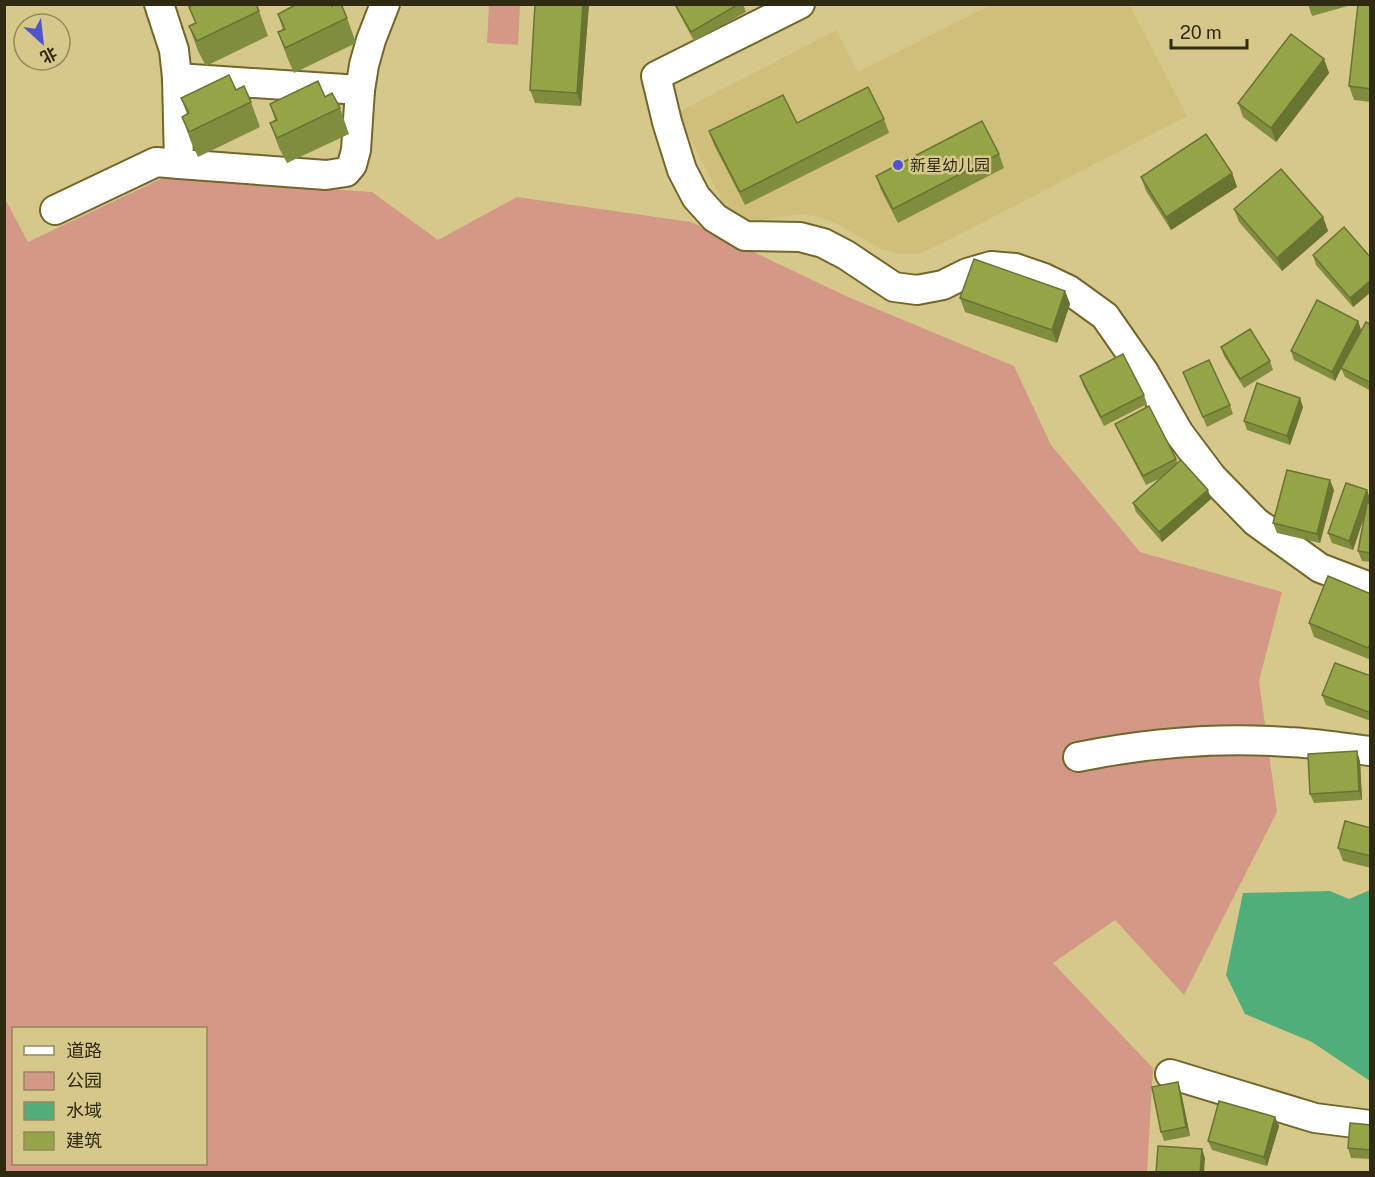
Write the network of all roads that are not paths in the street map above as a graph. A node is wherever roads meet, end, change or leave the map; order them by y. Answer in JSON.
{"nodes":[{"id":1,"x":159,"y":4,"type":"edge"},
{"id":2,"x":385,"y":4,"type":"edge"},
{"id":3,"x":800,"y":4,"type":"edge"},
{"id":4,"x":177,"y":78,"type":"junction"},
{"id":5,"x":360,"y":90,"type":"junction"},
{"id":6,"x":179,"y":164,"type":"junction"},
{"id":7,"x":55,"y":210,"type":"dead end"},
{"id":8,"x":1371,"y":587,"type":"edge"},
{"id":9,"x":1371,"y":751,"type":"edge"},
{"id":10,"x":1078,"y":756,"type":"dead end"},
{"id":11,"x":1170,"y":1074,"type":"dead end"},
{"id":12,"x":1371,"y":1125,"type":"edge"}],
"edges":[{"from":1,"to":4,"type":"street"},
{"from":2,"to":5,"type":"street"},
{"from":3,"to":8,"type":"street"},
{"from":4,"to":5,"type":"street"},
{"from":4,"to":6,"type":"street"},
{"from":5,"to":6,"type":"street"},
{"from":6,"to":7,"type":"street"},
{"from":9,"to":10,"type":"street"},
{"from":11,"to":12,"type":"street"}]}
